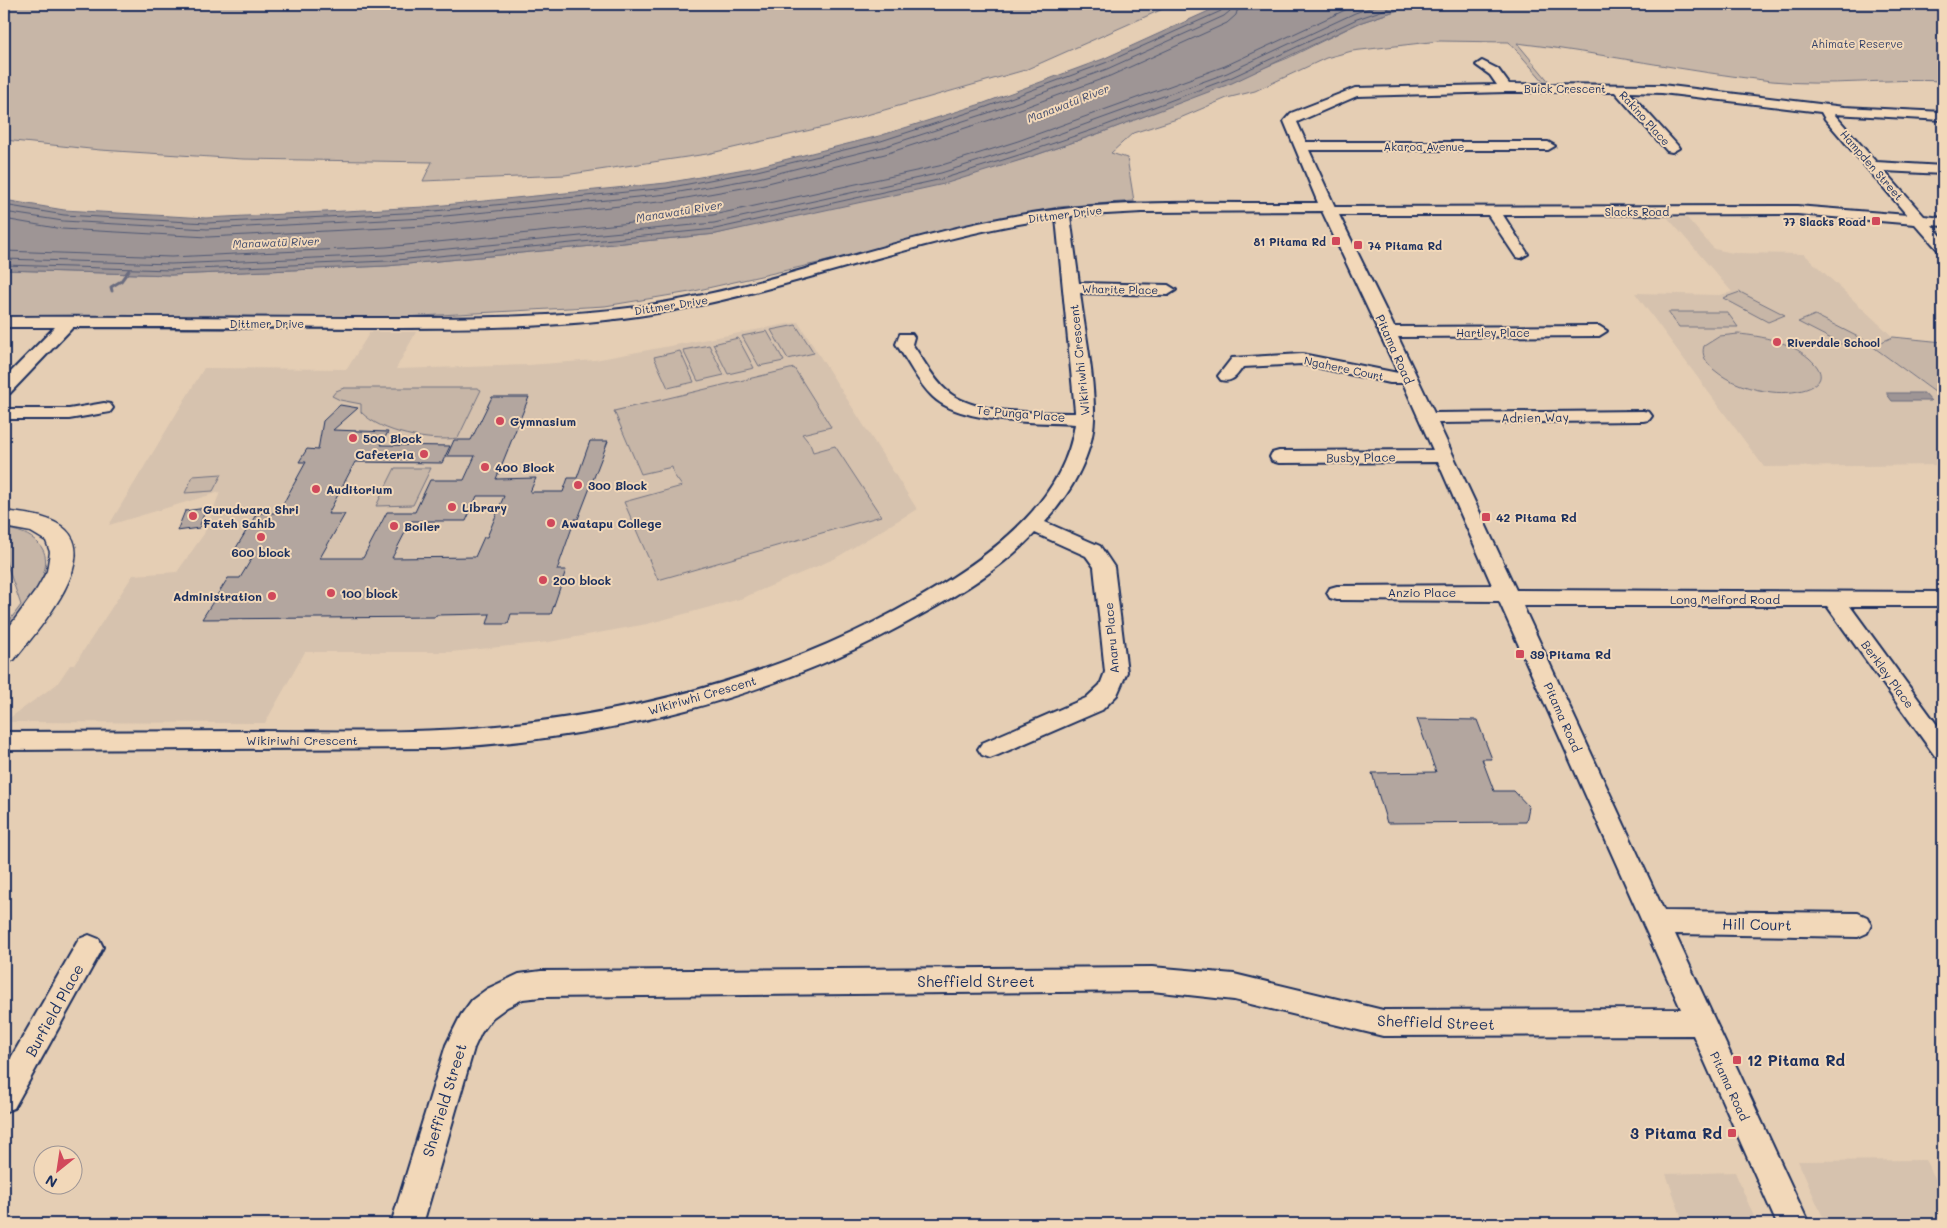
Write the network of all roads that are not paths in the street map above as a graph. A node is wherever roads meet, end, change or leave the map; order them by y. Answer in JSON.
{"nodes":[{"id":1,"x":1482,"y":65,"type":"dead end"},
{"id":2,"x":1506,"y":88,"type":"junction"},
{"id":3,"x":1618,"y":88,"type":"junction"},
{"id":4,"x":1827,"y":110,"type":"junction"},
{"id":5,"x":1943,"y":116,"type":"edge"},
{"id":6,"x":1300,"y":146,"type":"junction"},
{"id":7,"x":1548,"y":146,"type":"dead end"},
{"id":8,"x":1672,"y":148,"type":"dead end"},
{"id":9,"x":1873,"y":166,"type":"junction"},
{"id":10,"x":1943,"y":170,"type":"edge"},
{"id":11,"x":1329,"y":209,"type":"junction"},
{"id":12,"x":1493,"y":211,"type":"junction"},
{"id":13,"x":1060,"y":213,"type":"junction"},
{"id":14,"x":1920,"y":220,"type":"junction"},
{"id":15,"x":1943,"y":222,"type":"edge"},
{"id":16,"x":1943,"y":247,"type":"edge"},
{"id":17,"x":1521,"y":254,"type":"dead end"},
{"id":18,"x":1072,"y":288,"type":"junction"},
{"id":19,"x":1168,"y":290,"type":"dead end"},
{"id":20,"x":4,"y":322,"type":"edge"},
{"id":21,"x":68,"y":323,"type":"junction"},
{"id":22,"x":1599,"y":331,"type":"dead end"},
{"id":23,"x":1388,"y":332,"type":"junction"},
{"id":24,"x":906,"y":337,"type":"dead end"},
{"id":25,"x":1227,"y":376,"type":"dead end"},
{"id":26,"x":1408,"y":378,"type":"junction"},
{"id":27,"x":4,"y":389,"type":"edge"},
{"id":28,"x":104,"y":408,"type":"dead end"},
{"id":29,"x":4,"y":414,"type":"edge"},
{"id":30,"x":1643,"y":416,"type":"dead end"},
{"id":31,"x":1426,"y":418,"type":"junction"},
{"id":32,"x":1085,"y":419,"type":"junction"},
{"id":33,"x":1444,"y":456,"type":"junction"},
{"id":34,"x":1279,"y":457,"type":"dead end"},
{"id":35,"x":4,"y":519,"type":"edge"},
{"id":36,"x":1033,"y":524,"type":"junction"},
{"id":37,"x":1337,"y":593,"type":"dead end"},
{"id":38,"x":1508,"y":596,"type":"junction"},
{"id":39,"x":1833,"y":599,"type":"junction"},
{"id":40,"x":1943,"y":599,"type":"edge"},
{"id":41,"x":4,"y":653,"type":"edge"},
{"id":42,"x":4,"y":741,"type":"edge"},
{"id":43,"x":990,"y":749,"type":"dead end"},
{"id":44,"x":1943,"y":750,"type":"edge"},
{"id":45,"x":1657,"y":922,"type":"junction"},
{"id":46,"x":1858,"y":925,"type":"dead end"},
{"id":47,"x":89,"y":947,"type":"dead end"},
{"id":48,"x":1701,"y":1022,"type":"junction"},
{"id":49,"x":4,"y":1098,"type":"edge"},
{"id":50,"x":407,"y":1224,"type":"edge"},
{"id":51,"x":1793,"y":1224,"type":"edge"}],
"edges":[{"from":1,"to":2,"type":"street"},
{"from":2,"to":3,"type":"street","name":"Buick Crescent"},
{"from":2,"to":6,"type":"street","name":"Buick Crescent"},
{"from":3,"to":4,"type":"street","name":"Buick Crescent"},
{"from":3,"to":8,"type":"street","name":"Rakino Place"},
{"from":4,"to":5,"type":"street","name":"Buick Crescent"},
{"from":4,"to":9,"type":"street","name":"Hampden Street"},
{"from":6,"to":7,"type":"street","name":"Akaroa Avenue"},
{"from":6,"to":11,"type":"street","name":"Buick Crescent"},
{"from":9,"to":10,"type":"street"},
{"from":9,"to":14,"type":"street","name":"Hampden Street"},
{"from":11,"to":12,"type":"street","name":"Slacks Road"},
{"from":11,"to":13,"type":"street","name":"Dittmer Drive"},
{"from":11,"to":23,"type":"street","name":"Pitama Road"},
{"from":12,"to":14,"type":"street","name":"Slacks Road"},
{"from":12,"to":17,"type":"street"},
{"from":13,"to":18,"type":"street","name":"Wikiriwhi Crescent"},
{"from":13,"to":21,"type":"street","name":"Dittmer Drive"},
{"from":14,"to":15,"type":"street","name":"Slacks Road"},
{"from":14,"to":16,"type":"street","name":"Hampden Street"},
{"from":18,"to":19,"type":"street","name":"Wharite Place"},
{"from":18,"to":32,"type":"street","name":"Wikiriwhi Crescent"},
{"from":20,"to":21,"type":"street","name":"Dittmer Drive"},
{"from":21,"to":27,"type":"street"},
{"from":22,"to":23,"type":"street","name":"Hartley Place"},
{"from":23,"to":26,"type":"street","name":"Pitama Road"},
{"from":24,"to":32,"type":"street","name":"Te Punga Place"},
{"from":25,"to":26,"type":"street","name":"Ngahere Court"},
{"from":26,"to":31,"type":"street","name":"Pitama Road"},
{"from":28,"to":29,"type":"street"},
{"from":30,"to":31,"type":"street","name":"Adrien Way"},
{"from":31,"to":33,"type":"street","name":"Pitama Road"},
{"from":32,"to":36,"type":"street","name":"Wikiriwhi Crescent"},
{"from":33,"to":34,"type":"street","name":"Busby Place"},
{"from":33,"to":38,"type":"street","name":"Pitama Road"},
{"from":35,"to":41,"type":"main road"},
{"from":36,"to":42,"type":"street","name":"Wikiriwhi Crescent"},
{"from":36,"to":43,"type":"street","name":"Anaru Place"},
{"from":37,"to":38,"type":"street","name":"Anzio Place"},
{"from":38,"to":39,"type":"street","name":"Long Melford Road"},
{"from":38,"to":45,"type":"street","name":"Pitama Road"},
{"from":39,"to":40,"type":"street","name":"Long Melford Road"},
{"from":39,"to":44,"type":"street","name":"Berkley Place"},
{"from":45,"to":46,"type":"street","name":"Hill Court"},
{"from":45,"to":48,"type":"street","name":"Pitama Road"},
{"from":47,"to":49,"type":"street","name":"Burfield Place"},
{"from":48,"to":50,"type":"street","name":"Sheffield Street"},
{"from":48,"to":51,"type":"street","name":"Pitama Road"}]}
